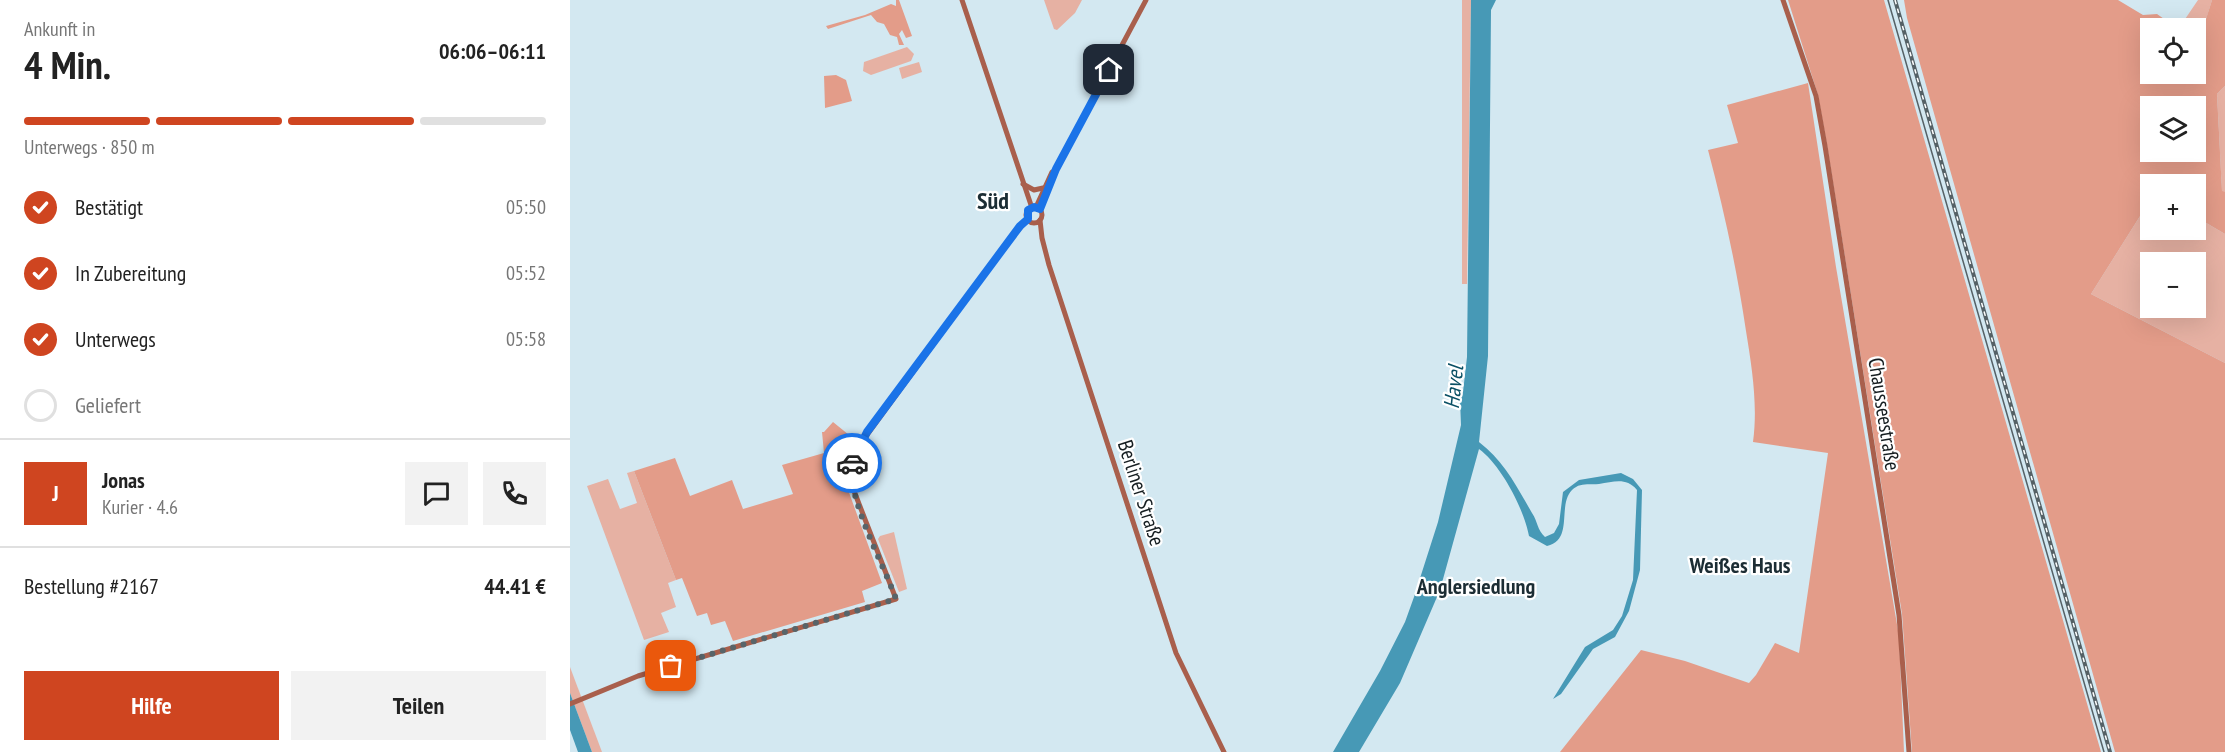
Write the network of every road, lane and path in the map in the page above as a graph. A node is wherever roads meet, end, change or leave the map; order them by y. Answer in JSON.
{"nodes":[{"id":1,"x":962,"y":0,"type":"edge"},
{"id":2,"x":1146,"y":0,"type":"edge"},
{"id":3,"x":1784,"y":0,"type":"edge"},
{"id":4,"x":1056,"y":169,"type":"junction"},
{"id":5,"x":1023,"y":183,"type":"junction"},
{"id":6,"x":1043,"y":188,"type":"junction"},
{"id":7,"x":1036,"y":208,"type":"junction"},
{"id":8,"x":1028,"y":219,"type":"junction"},
{"id":9,"x":1038,"y":221,"type":"junction"},
{"id":10,"x":572,"y":704,"type":"edge"},
{"id":11,"x":1224,"y":752,"type":"edge"},
{"id":12,"x":1909,"y":752,"type":"edge"}],
"edges":[{"from":1,"to":5,"type":"street"},
{"from":2,"to":4,"type":"street"},
{"from":3,"to":12,"type":"street","name":"Chausseestraße"},
{"from":4,"to":6,"type":"street"},
{"from":4,"to":7,"type":"street"},
{"from":5,"to":6,"type":"street"},
{"from":5,"to":7,"type":"street"},
{"from":6,"to":7,"type":"street"},
{"from":7,"to":8,"type":"street"},
{"from":7,"to":9,"type":"street"},
{"from":8,"to":9,"type":"street"},
{"from":8,"to":10,"type":"street"},
{"from":9,"to":11,"type":"street","name":"Berliner Straße"}]}
